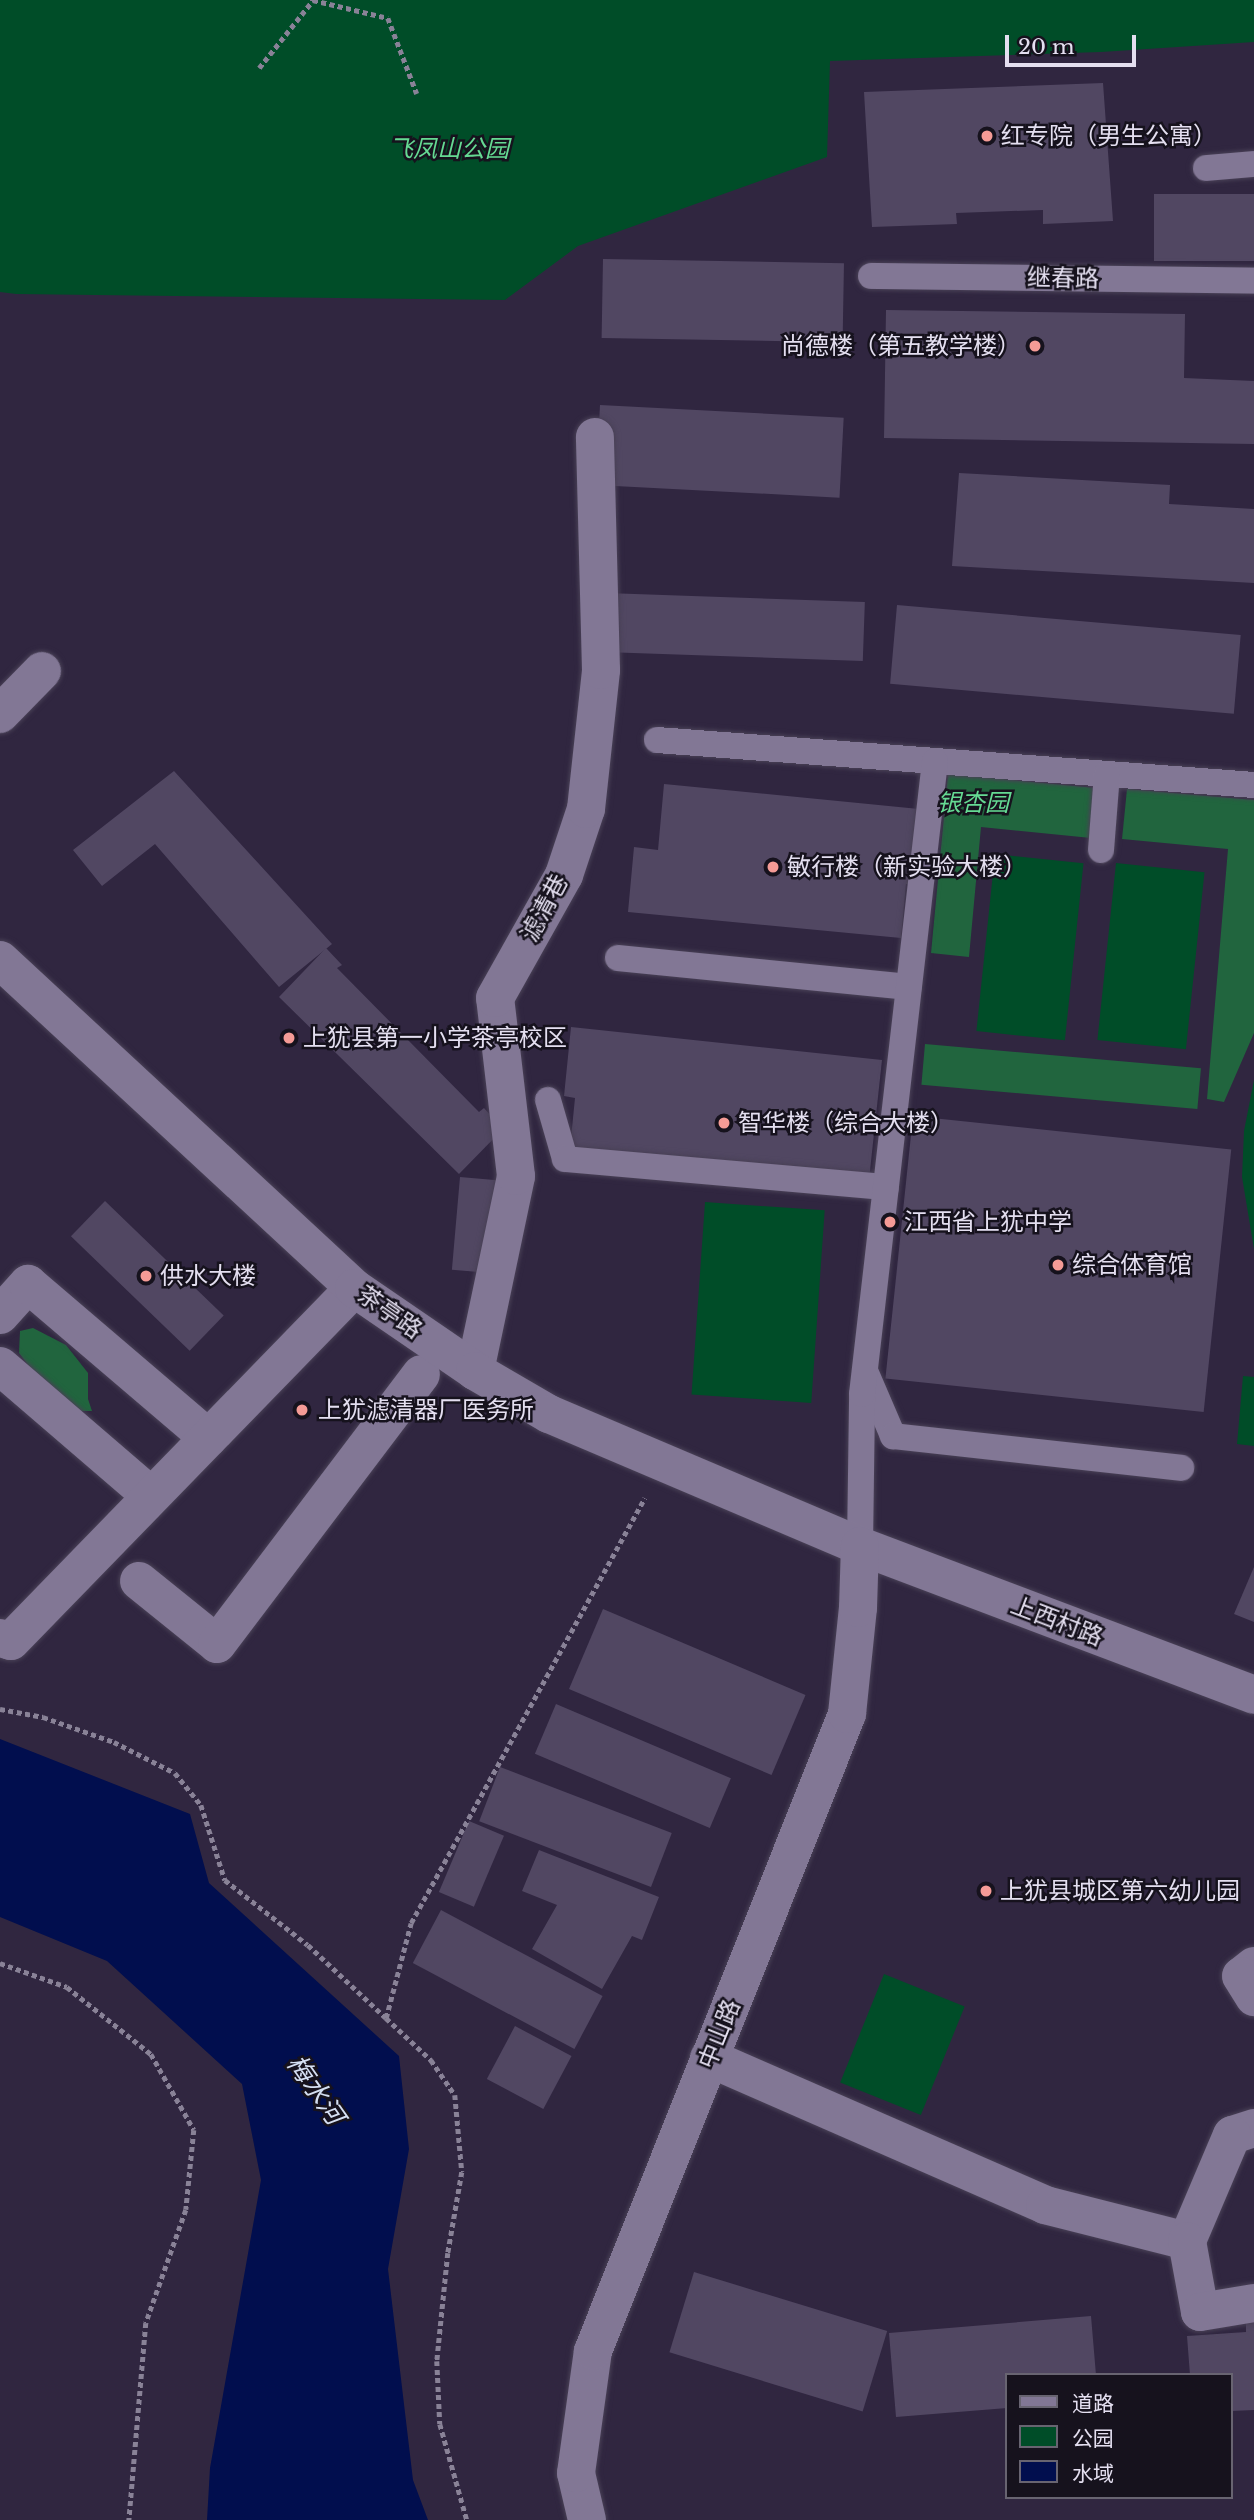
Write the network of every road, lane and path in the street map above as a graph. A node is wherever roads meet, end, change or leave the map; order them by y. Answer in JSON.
{"nodes":[{"id":1,"x":313,"y":0,"type":"edge"},
{"id":2,"x":259,"y":68,"type":"dead end"},
{"id":3,"x":417,"y":94,"type":"dead end"},
{"id":4,"x":1254,"y":164,"type":"edge"},
{"id":5,"x":1206,"y":168,"type":"dead end"},
{"id":6,"x":871,"y":276,"type":"dead end"},
{"id":7,"x":1254,"y":281,"type":"edge"},
{"id":8,"x":595,"y":437,"type":"dead end"},
{"id":9,"x":42,"y":671,"type":"dead end"},
{"id":10,"x":0,"y":714,"type":"edge"},
{"id":11,"x":657,"y":740,"type":"dead end"},
{"id":12,"x":935,"y":761,"type":"junction"},
{"id":13,"x":1107,"y":774,"type":"junction"},
{"id":14,"x":1254,"y":785,"type":"edge"},
{"id":15,"x":1101,"y":850,"type":"dead end"},
{"id":16,"x":618,"y":958,"type":"dead end"},
{"id":17,"x":0,"y":960,"type":"edge"},
{"id":18,"x":909,"y":987,"type":"junction"},
{"id":19,"x":548,"y":1100,"type":"dead end"},
{"id":20,"x":886,"y":1187,"type":"junction"},
{"id":21,"x":354,"y":1288,"type":"junction"},
{"id":22,"x":0,"y":1315,"type":"edge"},
{"id":23,"x":0,"y":1366,"type":"edge"},
{"id":24,"x":475,"y":1371,"type":"junction"},
{"id":25,"x":865,"y":1371,"type":"junction"},
{"id":26,"x":421,"y":1374,"type":"dead end"},
{"id":27,"x":208,"y":1438,"type":"junction"},
{"id":28,"x":1181,"y":1468,"type":"dead end"},
{"id":29,"x":650,"y":1488,"type":"dead end"},
{"id":30,"x":151,"y":1496,"type":"junction"},
{"id":31,"x":860,"y":1546,"type":"junction"},
{"id":32,"x":138,"y":1581,"type":"dead end"},
{"id":33,"x":0,"y":1638,"type":"edge"},
{"id":34,"x":1254,"y":1695,"type":"edge"},
{"id":35,"x":0,"y":1709,"type":"edge"},
{"id":36,"x":0,"y":1963,"type":"edge"},
{"id":37,"x":1254,"y":1966,"type":"edge"},
{"id":38,"x":1254,"y":1997,"type":"edge"},
{"id":39,"x":386,"y":2018,"type":"junction"},
{"id":40,"x":709,"y":2058,"type":"junction"},
{"id":41,"x":1254,"y":2128,"type":"edge"},
{"id":42,"x":1187,"y":2241,"type":"junction"},
{"id":43,"x":1254,"y":2303,"type":"edge"},
{"id":44,"x":129,"y":2520,"type":"edge"},
{"id":45,"x":467,"y":2520,"type":"edge"},
{"id":46,"x":587,"y":2520,"type":"edge"}],
"edges":[{"from":1,"to":2,"type":"path"},
{"from":1,"to":3,"type":"path"},
{"from":4,"to":5,"type":"lane"},
{"from":6,"to":7,"type":"lane","name":"继春路"},
{"from":8,"to":24,"type":"street","name":"滤清巷"},
{"from":9,"to":10,"type":"street"},
{"from":11,"to":12,"type":"lane"},
{"from":12,"to":13,"type":"lane"},
{"from":12,"to":18,"type":"lane"},
{"from":13,"to":14,"type":"lane"},
{"from":13,"to":15,"type":"lane"},
{"from":16,"to":18,"type":"lane"},
{"from":17,"to":21,"type":"street","name":"茶亭路"},
{"from":18,"to":20,"type":"lane"},
{"from":19,"to":20,"type":"lane"},
{"from":20,"to":25,"type":"lane"},
{"from":21,"to":24,"type":"street","name":"茶亭路"},
{"from":21,"to":27,"type":"street"},
{"from":22,"to":27,"type":"street"},
{"from":23,"to":30,"type":"street"},
{"from":24,"to":31,"type":"street","name":"茶亭路"},
{"from":25,"to":28,"type":"lane"},
{"from":25,"to":31,"type":"lane"},
{"from":26,"to":32,"type":"street"},
{"from":27,"to":30,"type":"street"},
{"from":29,"to":39,"type":"path"},
{"from":30,"to":33,"type":"street"},
{"from":31,"to":34,"type":"street","name":"上西村路"},
{"from":31,"to":40,"type":"street","name":"中山路"},
{"from":35,"to":39,"type":"path"},
{"from":36,"to":44,"type":"path"},
{"from":37,"to":38,"type":"street"},
{"from":39,"to":45,"type":"path"},
{"from":40,"to":42,"type":"street"},
{"from":40,"to":46,"type":"street","name":"中山路"},
{"from":41,"to":42,"type":"street"},
{"from":42,"to":43,"type":"street"}]}
